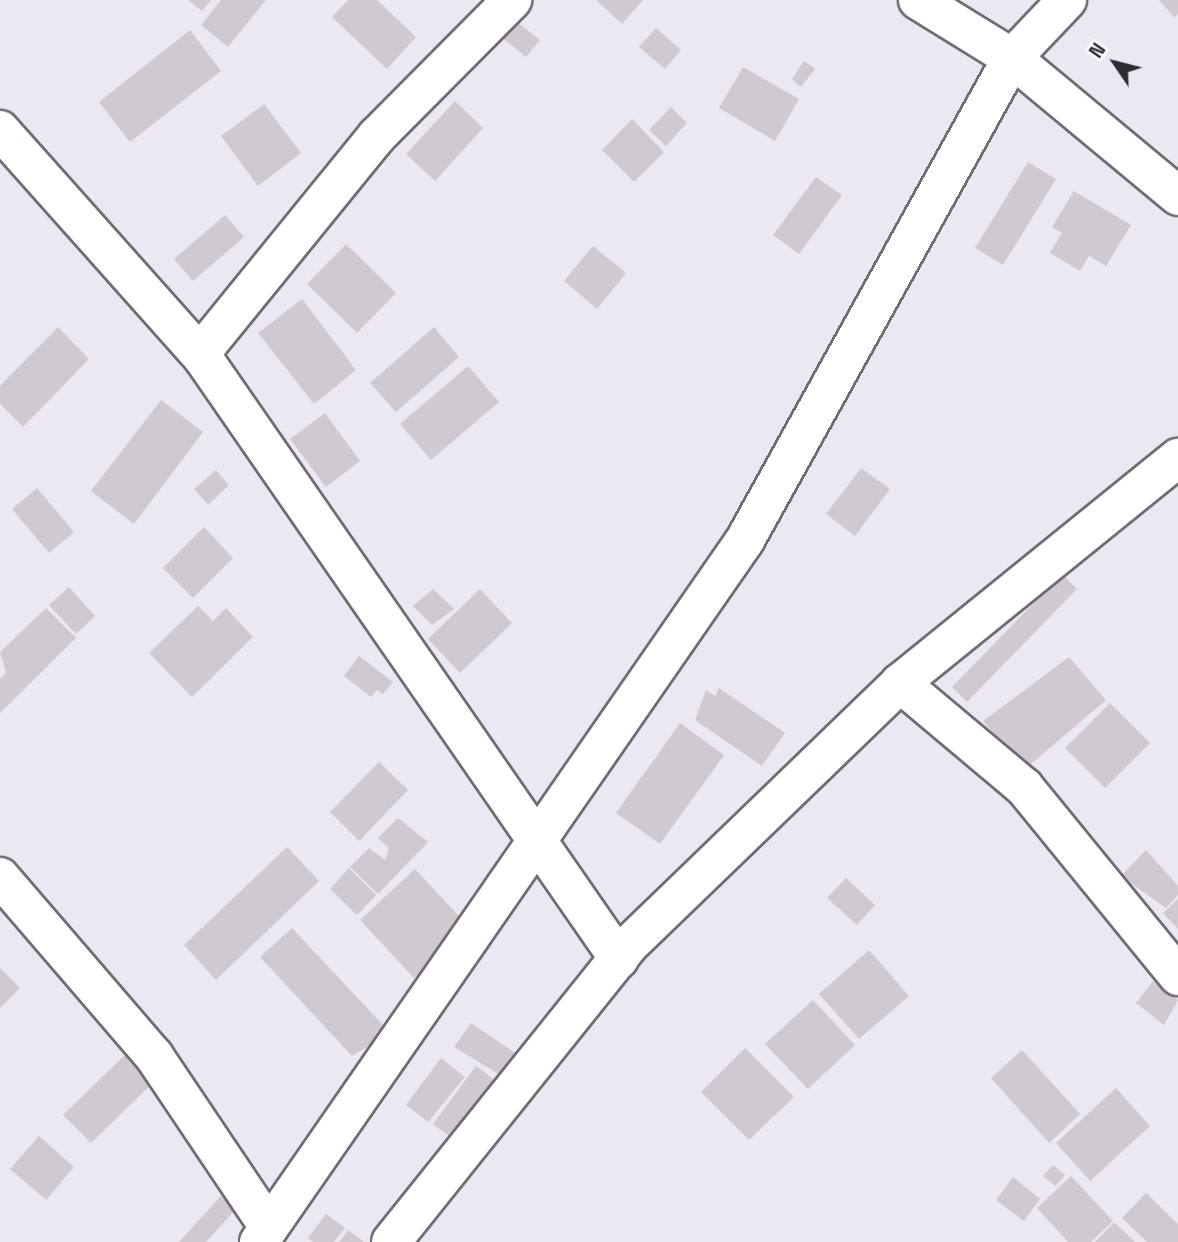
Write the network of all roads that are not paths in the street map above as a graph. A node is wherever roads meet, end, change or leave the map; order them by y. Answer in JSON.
{"nodes":[{"id":1,"x":512,"y":0,"type":"edge"},
{"id":2,"x":918,"y":0,"type":"edge"},
{"id":3,"x":1067,"y":0,"type":"edge"},
{"id":4,"x":1012,"y":58,"type":"junction"},
{"id":5,"x":0,"y":130,"type":"edge"},
{"id":6,"x":1178,"y":196,"type":"edge"},
{"id":7,"x":203,"y":358,"type":"junction"},
{"id":8,"x":1178,"y":458,"type":"edge"},
{"id":9,"x":900,"y":683,"type":"junction"},
{"id":10,"x":536,"y":842,"type":"junction"},
{"id":11,"x":0,"y":877,"type":"edge"},
{"id":12,"x":618,"y":959,"type":"junction"},
{"id":13,"x":1178,"y":976,"type":"edge"},
{"id":14,"x":264,"y":1235,"type":"edge"},
{"id":15,"x":391,"y":1242,"type":"edge"}],
"edges":[{"from":1,"to":7,"type":"street"},
{"from":2,"to":4,"type":"street"},
{"from":3,"to":4,"type":"street"},
{"from":4,"to":6,"type":"street"},
{"from":4,"to":10,"type":"street"},
{"from":5,"to":7,"type":"street"},
{"from":7,"to":10,"type":"street"},
{"from":8,"to":9,"type":"street"},
{"from":9,"to":12,"type":"street"},
{"from":9,"to":13,"type":"street"},
{"from":10,"to":12,"type":"street"},
{"from":10,"to":14,"type":"street"},
{"from":11,"to":14,"type":"street"},
{"from":12,"to":15,"type":"street"}]}
